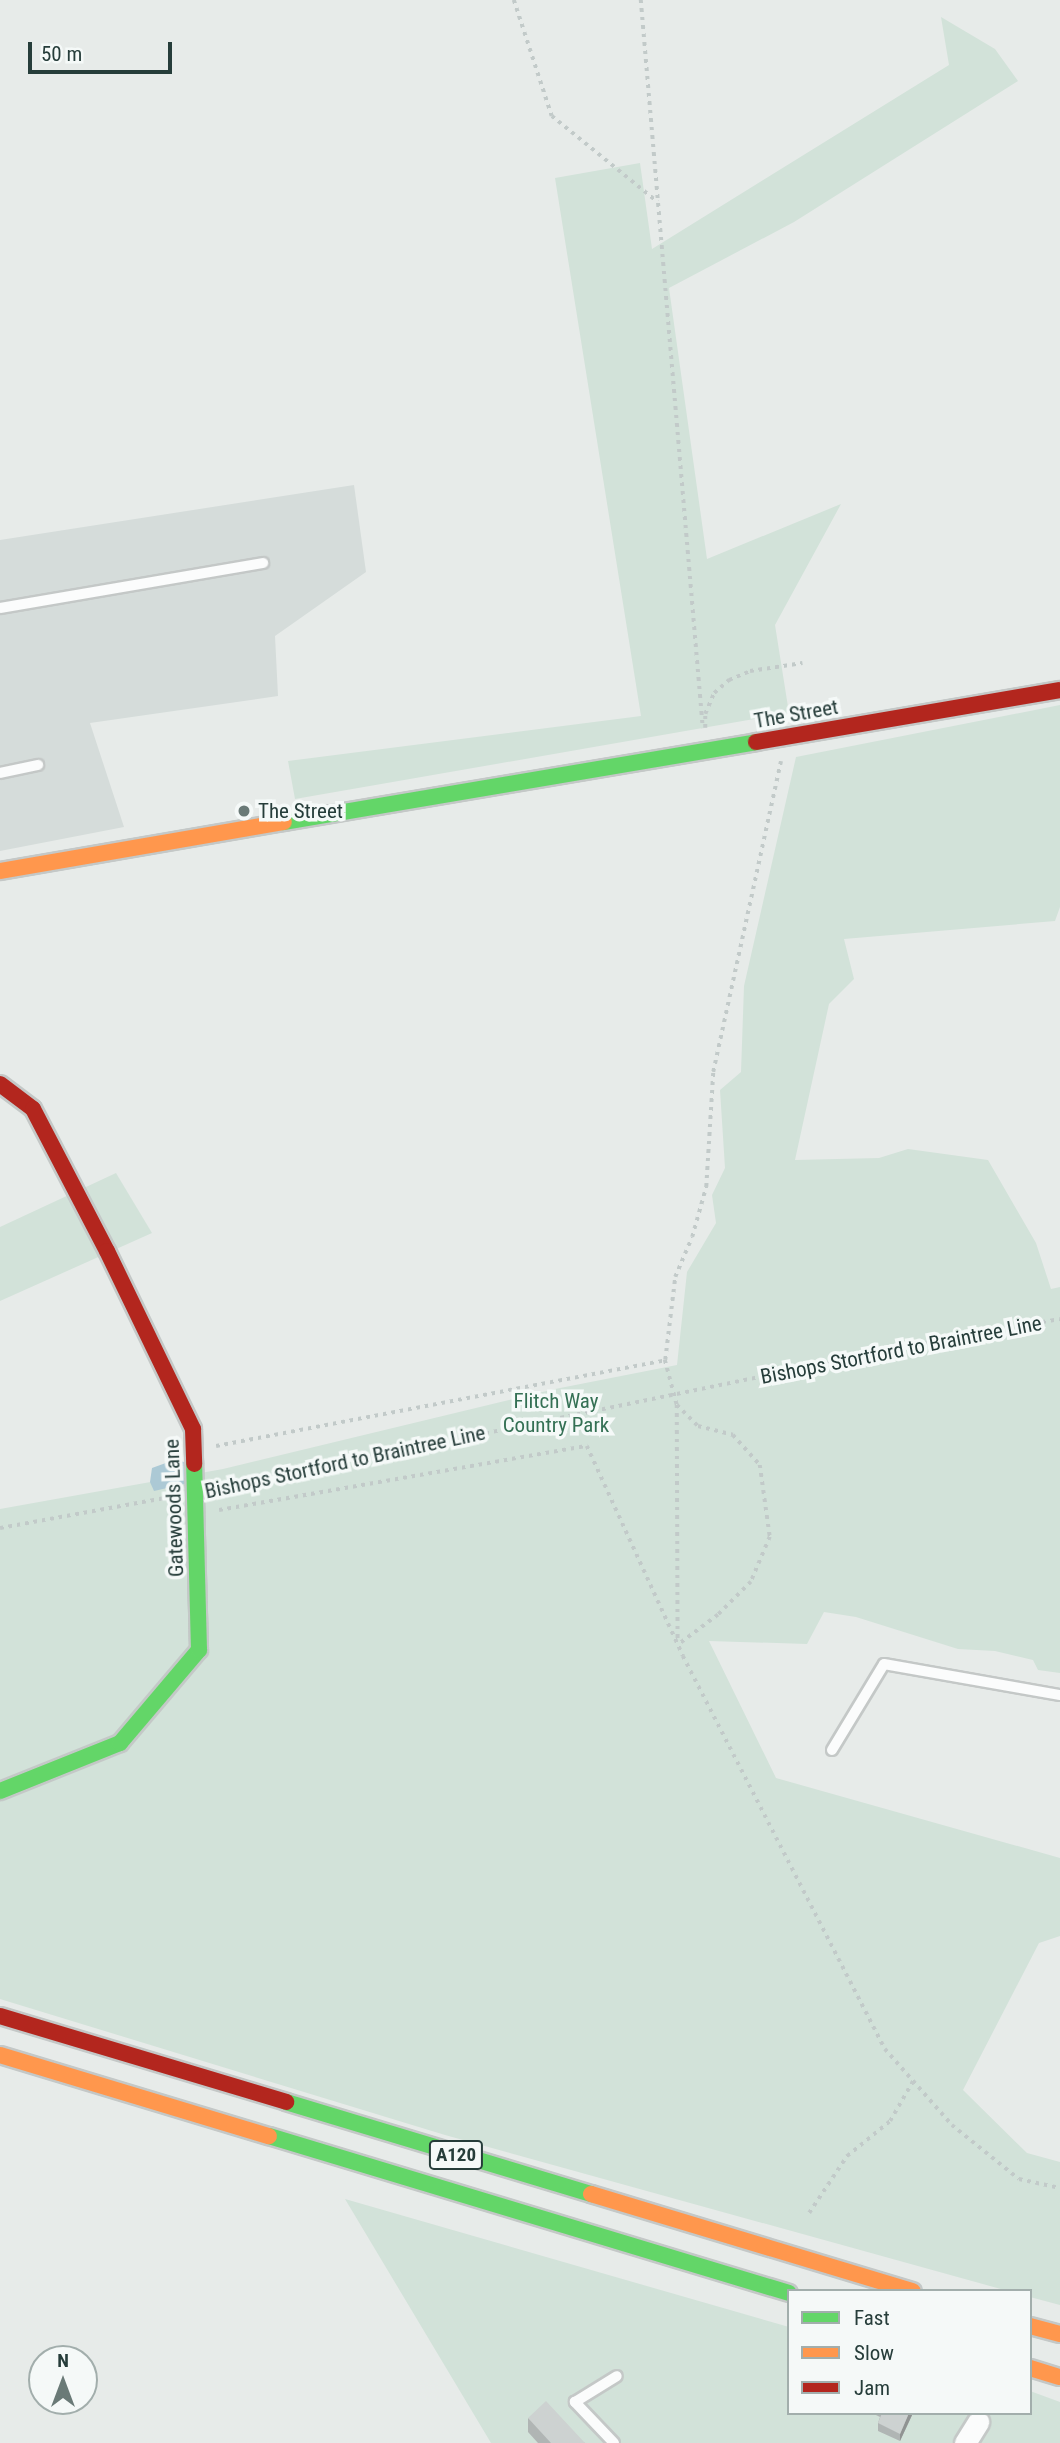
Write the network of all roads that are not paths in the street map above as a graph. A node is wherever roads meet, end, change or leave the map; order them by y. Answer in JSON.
{"nodes":[{"id":1,"x":263,"y":563,"type":"dead end"},
{"id":2,"x":0,"y":608,"type":"edge"},
{"id":3,"x":1060,"y":690,"type":"edge"},
{"id":4,"x":38,"y":765,"type":"dead end"},
{"id":5,"x":0,"y":773,"type":"edge"},
{"id":6,"x":0,"y":871,"type":"edge"},
{"id":7,"x":0,"y":1084,"type":"edge"},
{"id":8,"x":1060,"y":1695,"type":"edge"},
{"id":9,"x":832,"y":1750,"type":"dead end"},
{"id":10,"x":0,"y":1791,"type":"edge"},
{"id":11,"x":0,"y":2016,"type":"edge"},
{"id":12,"x":0,"y":2057,"type":"edge"},
{"id":13,"x":906,"y":2289,"type":"edge"},
{"id":14,"x":787,"y":2292,"type":"edge"},
{"id":15,"x":1032,"y":2327,"type":"edge"},
{"id":16,"x":1060,"y":2334,"type":"edge"},
{"id":17,"x":1032,"y":2369,"type":"edge"},
{"id":18,"x":617,"y":2376,"type":"dead end"},
{"id":19,"x":1060,"y":2377,"type":"edge"},
{"id":20,"x":978,"y":2422,"type":"dead end"},
{"id":21,"x":614,"y":2443,"type":"edge"},
{"id":22,"x":965,"y":2443,"type":"edge"}],
"edges":[{"from":1,"to":2,"type":"lane"},
{"from":3,"to":6,"type":"main road","name":"The Street"},
{"from":4,"to":5,"type":"lane"},
{"from":7,"to":10,"type":"main road","name":"Gatewoods Lane"},
{"from":8,"to":9,"type":"lane"},
{"from":11,"to":13,"type":"main road","number":"A120"},
{"from":12,"to":14,"type":"main road","number":"A120"},
{"from":15,"to":16,"type":"main road"},
{"from":17,"to":19,"type":"main road"},
{"from":18,"to":21,"type":"lane"},
{"from":20,"to":22,"type":"street"}]}
